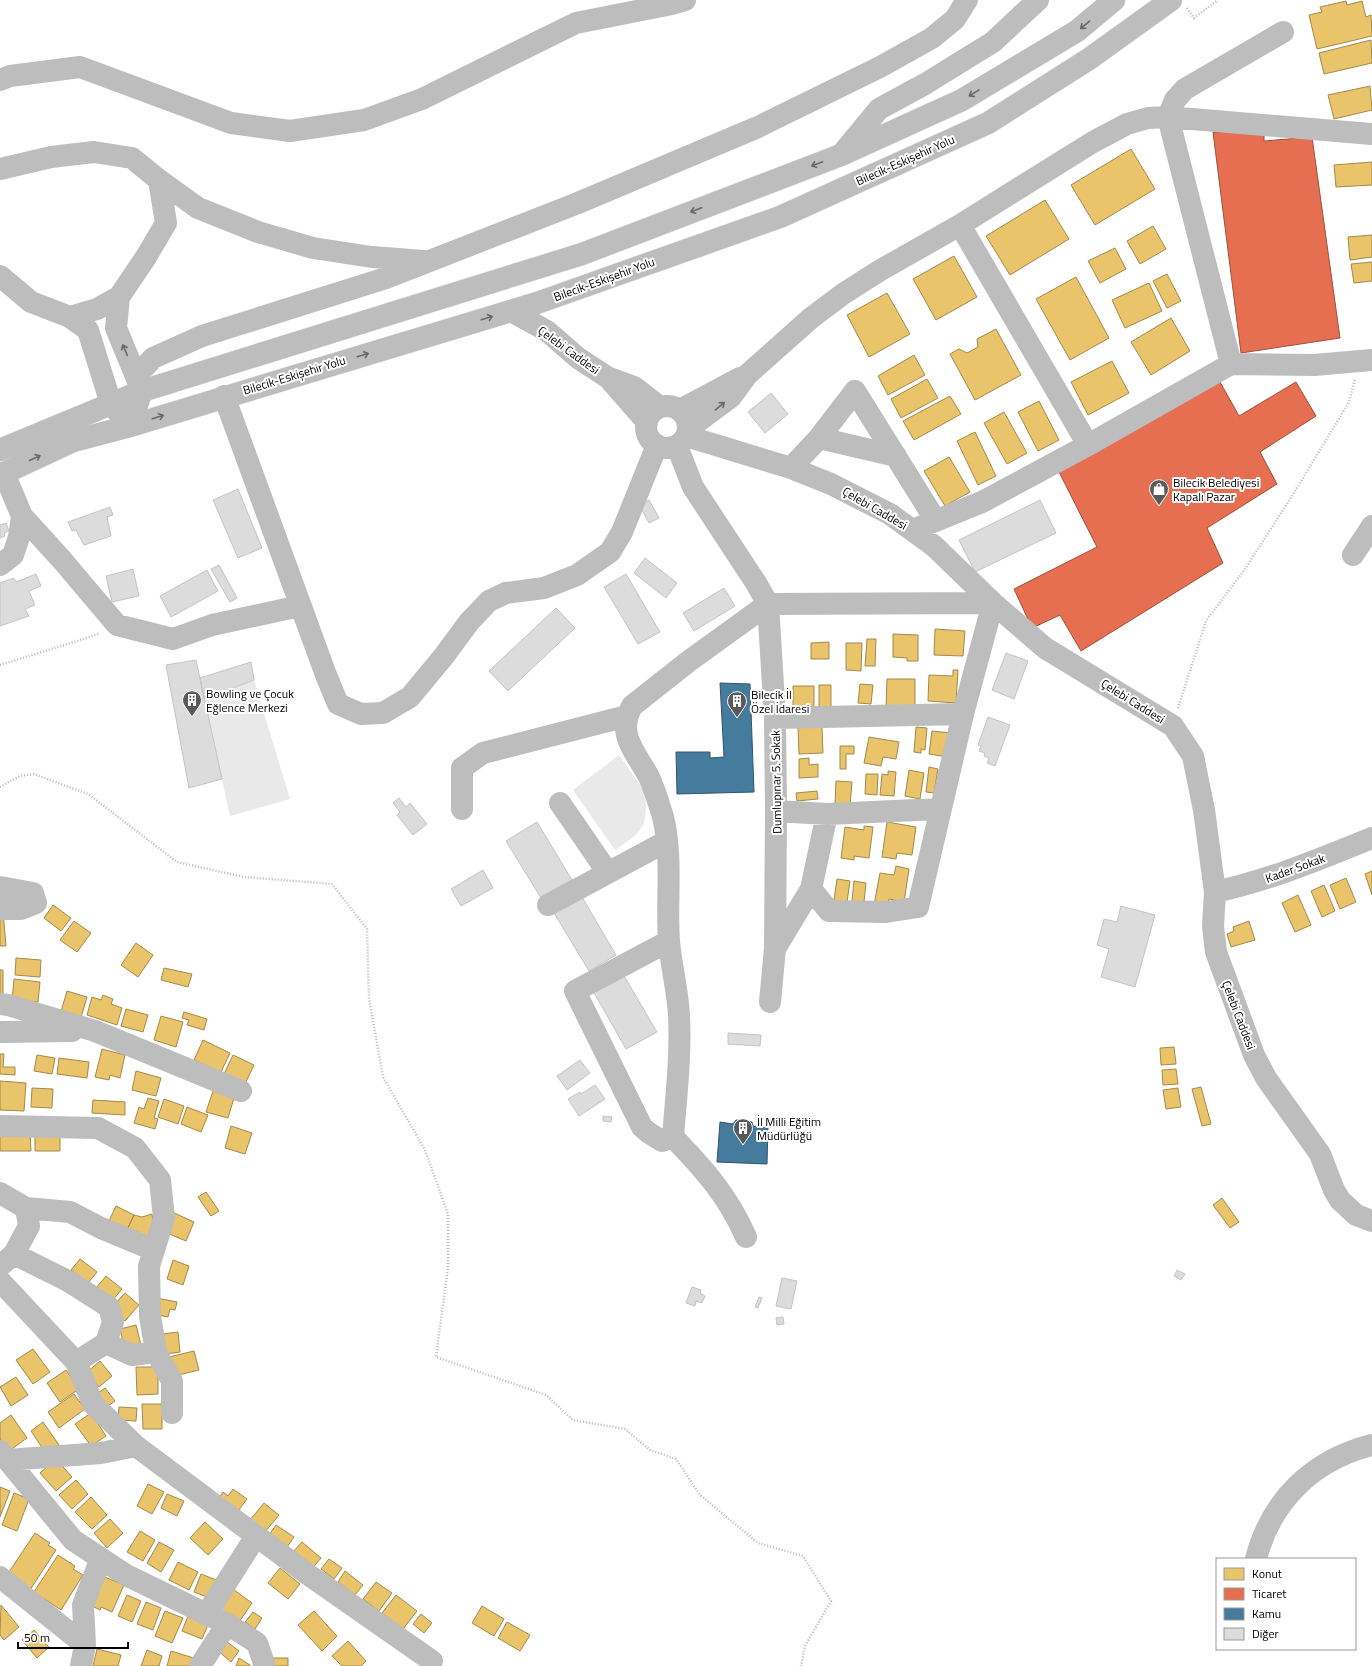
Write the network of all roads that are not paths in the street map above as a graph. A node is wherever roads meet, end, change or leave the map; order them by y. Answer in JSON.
{"nodes":[{"id":1,"x":685,"y":0,"type":"edge"},
{"id":2,"x":967,"y":0,"type":"edge"},
{"id":3,"x":1038,"y":0,"type":"edge"},
{"id":4,"x":1114,"y":0,"type":"edge"},
{"id":5,"x":1171,"y":0,"type":"edge"},
{"id":6,"x":1283,"y":32,"type":"dead end"},
{"id":7,"x":0,"y":80,"type":"edge"},
{"id":8,"x":1168,"y":117,"type":"junction"},
{"id":9,"x":1372,"y":134,"type":"edge"},
{"id":10,"x":842,"y":155,"type":"junction"},
{"id":11,"x":0,"y":169,"type":"edge"},
{"id":12,"x":159,"y":180,"type":"junction"},
{"id":13,"x":198,"y":208,"type":"junction"},
{"id":14,"x":166,"y":223,"type":"junction"},
{"id":15,"x":960,"y":225,"type":"junction"},
{"id":16,"x":428,"y":262,"type":"junction"},
{"id":17,"x":0,"y":276,"type":"edge"},
{"id":18,"x":119,"y":297,"type":"junction"},
{"id":19,"x":511,"y":311,"type":"junction"},
{"id":20,"x":70,"y":317,"type":"junction"},
{"id":21,"x":1366,"y":361,"type":"edge"},
{"id":22,"x":1231,"y":364,"type":"junction"},
{"id":23,"x":139,"y":383,"type":"junction"},
{"id":24,"x":224,"y":396,"type":"junction"},
{"id":25,"x":111,"y":404,"type":"junction"},
{"id":26,"x":130,"y":426,"type":"junction"},
{"id":27,"x":670,"y":430,"type":"junction"},
{"id":28,"x":819,"y":438,"type":"junction"},
{"id":29,"x":1088,"y":445,"type":"junction"},
{"id":30,"x":0,"y":450,"type":"edge"},
{"id":31,"x":896,"y":456,"type":"junction"},
{"id":32,"x":791,"y":468,"type":"junction"},
{"id":33,"x":1,"y":474,"type":"edge"},
{"id":34,"x":22,"y":516,"type":"junction"},
{"id":35,"x":936,"y":520,"type":"junction"},
{"id":36,"x":1372,"y":526,"type":"edge"},
{"id":37,"x":913,"y":530,"type":"junction"},
{"id":38,"x":1353,"y":555,"type":"dead end"},
{"id":39,"x":0,"y":565,"type":"edge"},
{"id":40,"x":994,"y":603,"type":"junction"},
{"id":41,"x":768,"y":604,"type":"junction"},
{"id":42,"x":300,"y":606,"type":"junction"},
{"id":43,"x":963,"y":714,"type":"junction"},
{"id":44,"x":627,"y":716,"type":"junction"},
{"id":45,"x":775,"y":718,"type":"junction"},
{"id":46,"x":560,"y":803,"type":"dead end"},
{"id":47,"x":462,"y":809,"type":"dead end"},
{"id":48,"x":940,"y":809,"type":"junction"},
{"id":49,"x":776,"y":811,"type":"junction"},
{"id":50,"x":827,"y":814,"type":"junction"},
{"id":51,"x":1372,"y":838,"type":"edge"},
{"id":52,"x":667,"y":841,"type":"junction"},
{"id":53,"x":608,"y":873,"type":"junction"},
{"id":54,"x":0,"y":887,"type":"edge"},
{"id":55,"x":812,"y":889,"type":"junction"},
{"id":56,"x":1215,"y":892,"type":"junction"},
{"id":57,"x":548,"y":905,"type":"dead end"},
{"id":58,"x":0,"y":909,"type":"edge"},
{"id":59,"x":669,"y":941,"type":"junction"},
{"id":60,"x":775,"y":948,"type":"junction"},
{"id":61,"x":770,"y":1002,"type":"dead end"},
{"id":62,"x":0,"y":1004,"type":"edge"},
{"id":63,"x":95,"y":1031,"type":"junction"},
{"id":64,"x":0,"y":1032,"type":"edge"},
{"id":65,"x":241,"y":1091,"type":"dead end"},
{"id":66,"x":0,"y":1126,"type":"edge"},
{"id":67,"x":674,"y":1137,"type":"junction"},
{"id":68,"x":0,"y":1193,"type":"edge"},
{"id":69,"x":26,"y":1208,"type":"junction"},
{"id":70,"x":1372,"y":1221,"type":"edge"},
{"id":71,"x":746,"y":1237,"type":"dead end"},
{"id":72,"x":154,"y":1250,"type":"junction"},
{"id":73,"x":7,"y":1260,"type":"edge"},
{"id":74,"x":0,"y":1282,"type":"edge"},
{"id":75,"x":106,"y":1343,"type":"junction"},
{"id":76,"x":156,"y":1352,"type":"junction"},
{"id":77,"x":76,"y":1362,"type":"junction"},
{"id":78,"x":172,"y":1413,"type":"dead end"},
{"id":79,"x":1372,"y":1445,"type":"edge"},
{"id":80,"x":136,"y":1446,"type":"junction"},
{"id":81,"x":2,"y":1463,"type":"edge"},
{"id":82,"x":256,"y":1536,"type":"junction"},
{"id":83,"x":101,"y":1558,"type":"junction"},
{"id":84,"x":1256,"y":1558,"type":"edge"},
{"id":85,"x":0,"y":1577,"type":"edge"},
{"id":86,"x":206,"y":1615,"type":"junction"},
{"id":87,"x":227,"y":1624,"type":"junction"},
{"id":88,"x":83,"y":1656,"type":"edge"},
{"id":89,"x":200,"y":1666,"type":"edge"},
{"id":90,"x":265,"y":1666,"type":"edge"},
{"id":91,"x":430,"y":1666,"type":"edge"}],
"edges":[{"from":1,"to":7,"type":"street"},
{"from":2,"to":16,"type":"street"},
{"from":3,"to":10,"type":"street"},
{"from":4,"to":10,"type":"street","one_way":true},
{"from":5,"to":19,"type":"street","name":"Bilecik-Eskişehir Yolu"},
{"from":6,"to":8,"type":"street"},
{"from":8,"to":9,"type":"street"},
{"from":8,"to":15,"type":"street"},
{"from":8,"to":22,"type":"street"},
{"from":10,"to":23,"type":"street","one_way":true},
{"from":11,"to":12,"type":"street"},
{"from":12,"to":13,"type":"street"},
{"from":12,"to":14,"type":"street"},
{"from":13,"to":14,"type":"street"},
{"from":13,"to":16,"type":"street"},
{"from":14,"to":18,"type":"street"},
{"from":15,"to":27,"type":"street"},
{"from":15,"to":29,"type":"street"},
{"from":16,"to":23,"type":"street"},
{"from":17,"to":20,"type":"street"},
{"from":18,"to":20,"type":"street"},
{"from":23,"to":18,"type":"street","one_way":true},
{"from":24,"to":19,"type":"street","name":"Bilecik-Eskişehir Yolu","one_way":true},
{"from":19,"to":27,"type":"street","name":"Çelebi Caddesi"},
{"from":20,"to":25,"type":"street"},
{"from":21,"to":22,"type":"street"},
{"from":22,"to":29,"type":"street"},
{"from":23,"to":25,"type":"street"},
{"from":23,"to":26,"type":"street"},
{"from":26,"to":24,"type":"street","name":"Bilecik-Eskişehir Yolu","one_way":true},
{"from":24,"to":42,"type":"street"},
{"from":25,"to":26,"type":"street"},
{"from":25,"to":30,"type":"street"},
{"from":33,"to":26,"type":"street","name":"Bilecik-Eskişehir Yolu","one_way":true},
{"from":27,"to":32,"type":"street","name":"Çelebi Caddesi"},
{"from":27,"to":41,"type":"street","name":"Dumlupınar 5. Sokak"},
{"from":27,"to":42,"type":"street"},
{"from":28,"to":31,"type":"street"},
{"from":28,"to":31,"type":"street"},
{"from":28,"to":32,"type":"street"},
{"from":29,"to":35,"type":"street"},
{"from":31,"to":35,"type":"street"},
{"from":32,"to":37,"type":"street","name":"Çelebi Caddesi"},
{"from":33,"to":34,"type":"street"},
{"from":34,"to":39,"type":"street"},
{"from":34,"to":42,"type":"street"},
{"from":35,"to":37,"type":"street"},
{"from":36,"to":38,"type":"street"},
{"from":37,"to":40,"type":"street","name":"Çelebi Caddesi"},
{"from":40,"to":41,"type":"street"},
{"from":40,"to":43,"type":"street"},
{"from":40,"to":56,"type":"street","name":"Çelebi Caddesi"},
{"from":41,"to":44,"type":"street"},
{"from":41,"to":45,"type":"street","name":"Dumlupınar 5. Sokak"},
{"from":43,"to":45,"type":"street"},
{"from":43,"to":48,"type":"street"},
{"from":44,"to":47,"type":"street"},
{"from":44,"to":52,"type":"street"},
{"from":45,"to":49,"type":"street","name":"Dumlupınar 5. Sokak"},
{"from":46,"to":53,"type":"street"},
{"from":48,"to":50,"type":"street"},
{"from":48,"to":55,"type":"street"},
{"from":49,"to":50,"type":"street"},
{"from":49,"to":60,"type":"street","name":"Dumlupınar 5. Sokak"},
{"from":50,"to":55,"type":"street"},
{"from":51,"to":56,"type":"street","name":"Kader Sokak"},
{"from":52,"to":53,"type":"street"},
{"from":52,"to":59,"type":"street"},
{"from":53,"to":57,"type":"street"},
{"from":54,"to":58,"type":"street"},
{"from":55,"to":60,"type":"street"},
{"from":56,"to":70,"type":"street","name":"Çelebi Caddesi"},
{"from":59,"to":67,"type":"street"},
{"from":59,"to":67,"type":"street"},
{"from":60,"to":61,"type":"street","name":"Dumlupınar 5. Sokak"},
{"from":62,"to":63,"type":"street"},
{"from":63,"to":64,"type":"street"},
{"from":63,"to":65,"type":"street"},
{"from":66,"to":72,"type":"street"},
{"from":67,"to":71,"type":"street"},
{"from":68,"to":69,"type":"street"},
{"from":69,"to":72,"type":"street"},
{"from":69,"to":73,"type":"street"},
{"from":72,"to":76,"type":"street"},
{"from":73,"to":75,"type":"street"},
{"from":74,"to":77,"type":"street"},
{"from":75,"to":76,"type":"street"},
{"from":75,"to":77,"type":"street"},
{"from":76,"to":78,"type":"street"},
{"from":77,"to":80,"type":"street"},
{"from":79,"to":84,"type":"street"},
{"from":80,"to":81,"type":"street"},
{"from":80,"to":82,"type":"street"},
{"from":81,"to":83,"type":"street"},
{"from":82,"to":86,"type":"street"},
{"from":82,"to":91,"type":"street"},
{"from":83,"to":86,"type":"street"},
{"from":83,"to":88,"type":"street"},
{"from":85,"to":88,"type":"street"},
{"from":86,"to":87,"type":"street"},
{"from":87,"to":89,"type":"street"},
{"from":87,"to":90,"type":"street"}]}
